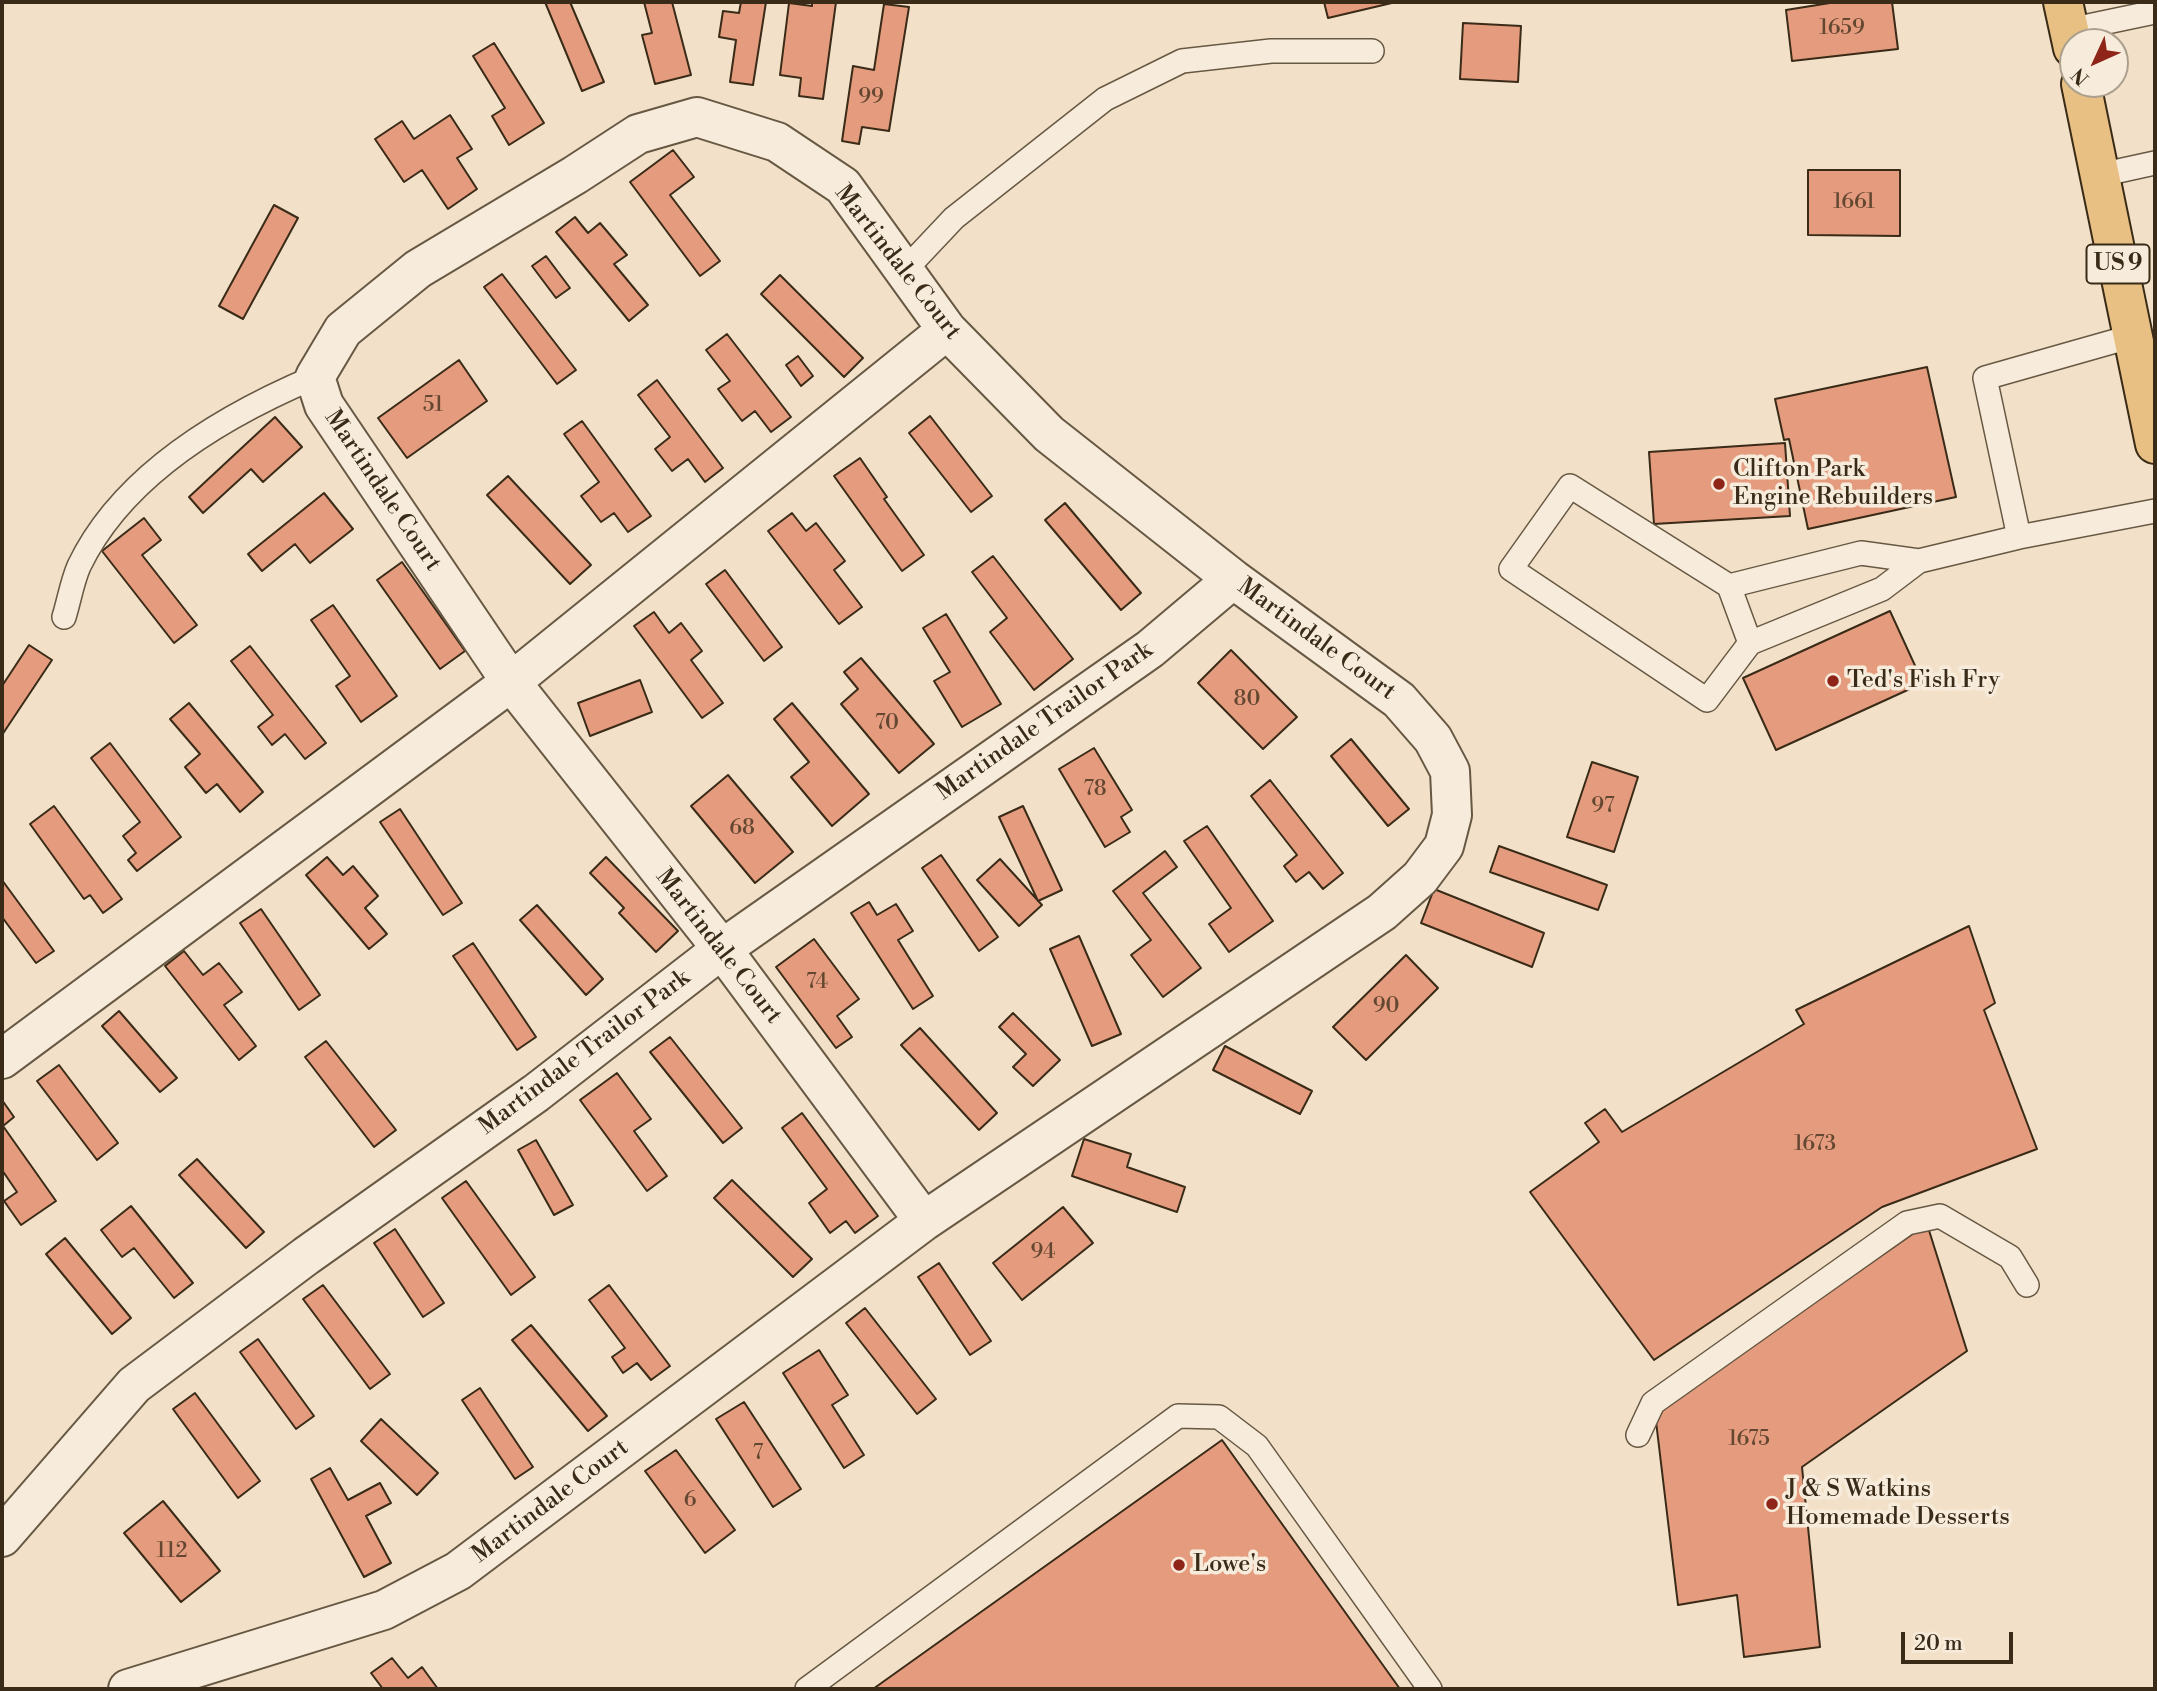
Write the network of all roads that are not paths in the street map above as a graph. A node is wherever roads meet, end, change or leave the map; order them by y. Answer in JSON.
{"nodes":[{"id":1,"x":2155,"y":12,"type":"edge"},
{"id":2,"x":2068,"y":27,"type":"edge"},
{"id":3,"x":1372,"y":51,"type":"dead end"},
{"id":4,"x":2084,"y":98,"type":"edge"},
{"id":5,"x":2155,"y":163,"type":"edge"},
{"id":6,"x":2099,"y":175,"type":"junction"},
{"id":7,"x":904,"y":271,"type":"junction"},
{"id":8,"x":947,"y":330,"type":"junction"},
{"id":9,"x":2133,"y":336,"type":"junction"},
{"id":10,"x":315,"y":377,"type":"junction"},
{"id":11,"x":2155,"y":444,"type":"edge"},
{"id":12,"x":2155,"y":511,"type":"edge"},
{"id":13,"x":2020,"y":537,"type":"junction"},
{"id":14,"x":1919,"y":561,"type":"junction"},
{"id":15,"x":1233,"y":579,"type":"junction"},
{"id":16,"x":1729,"y":586,"type":"junction"},
{"id":17,"x":64,"y":617,"type":"dead end"},
{"id":18,"x":1750,"y":643,"type":"junction"},
{"id":19,"x":510,"y":682,"type":"junction"},
{"id":20,"x":722,"y":949,"type":"junction"},
{"id":21,"x":2,"y":1059,"type":"edge"},
{"id":22,"x":924,"y":1221,"type":"junction"},
{"id":23,"x":2027,"y":1285,"type":"dead end"},
{"id":24,"x":1638,"y":1435,"type":"dead end"},
{"id":25,"x":2,"y":1537,"type":"edge"},
{"id":26,"x":128,"y":1689,"type":"edge"},
{"id":27,"x":807,"y":1689,"type":"edge"},
{"id":28,"x":1430,"y":1689,"type":"edge"}],
"edges":[{"from":1,"to":2,"type":"lane"},
{"from":3,"to":7,"type":"lane"},
{"from":4,"to":6,"type":"main road","number":"US 9"},
{"from":5,"to":6,"type":"lane"},
{"from":6,"to":9,"type":"main road","number":"US 9"},
{"from":7,"to":8,"type":"street","name":"Martindale Court"},
{"from":7,"to":10,"type":"street","name":"Martindale Court"},
{"from":8,"to":15,"type":"street","name":"Martindale Court"},
{"from":8,"to":19,"type":"street"},
{"from":9,"to":11,"type":"main road","number":"US 9"},
{"from":9,"to":13,"type":"lane"},
{"from":10,"to":17,"type":"lane"},
{"from":10,"to":19,"type":"street","name":"Martindale Court"},
{"from":12,"to":13,"type":"lane"},
{"from":13,"to":14,"type":"lane"},
{"from":14,"to":16,"type":"lane"},
{"from":14,"to":18,"type":"lane"},
{"from":15,"to":20,"type":"street","name":"Martindale Trailor Park"},
{"from":15,"to":22,"type":"street","name":"Martindale Court"},
{"from":16,"to":18,"type":"lane"},
{"from":16,"to":18,"type":"lane"},
{"from":19,"to":20,"type":"street","name":"Martindale Court"},
{"from":19,"to":21,"type":"street"},
{"from":20,"to":22,"type":"street","name":"Martindale Court"},
{"from":20,"to":25,"type":"street","name":"Martindale Trailor Park"},
{"from":22,"to":26,"type":"street","name":"Martindale Court"},
{"from":23,"to":24,"type":"lane"},
{"from":27,"to":28,"type":"lane"}]}
